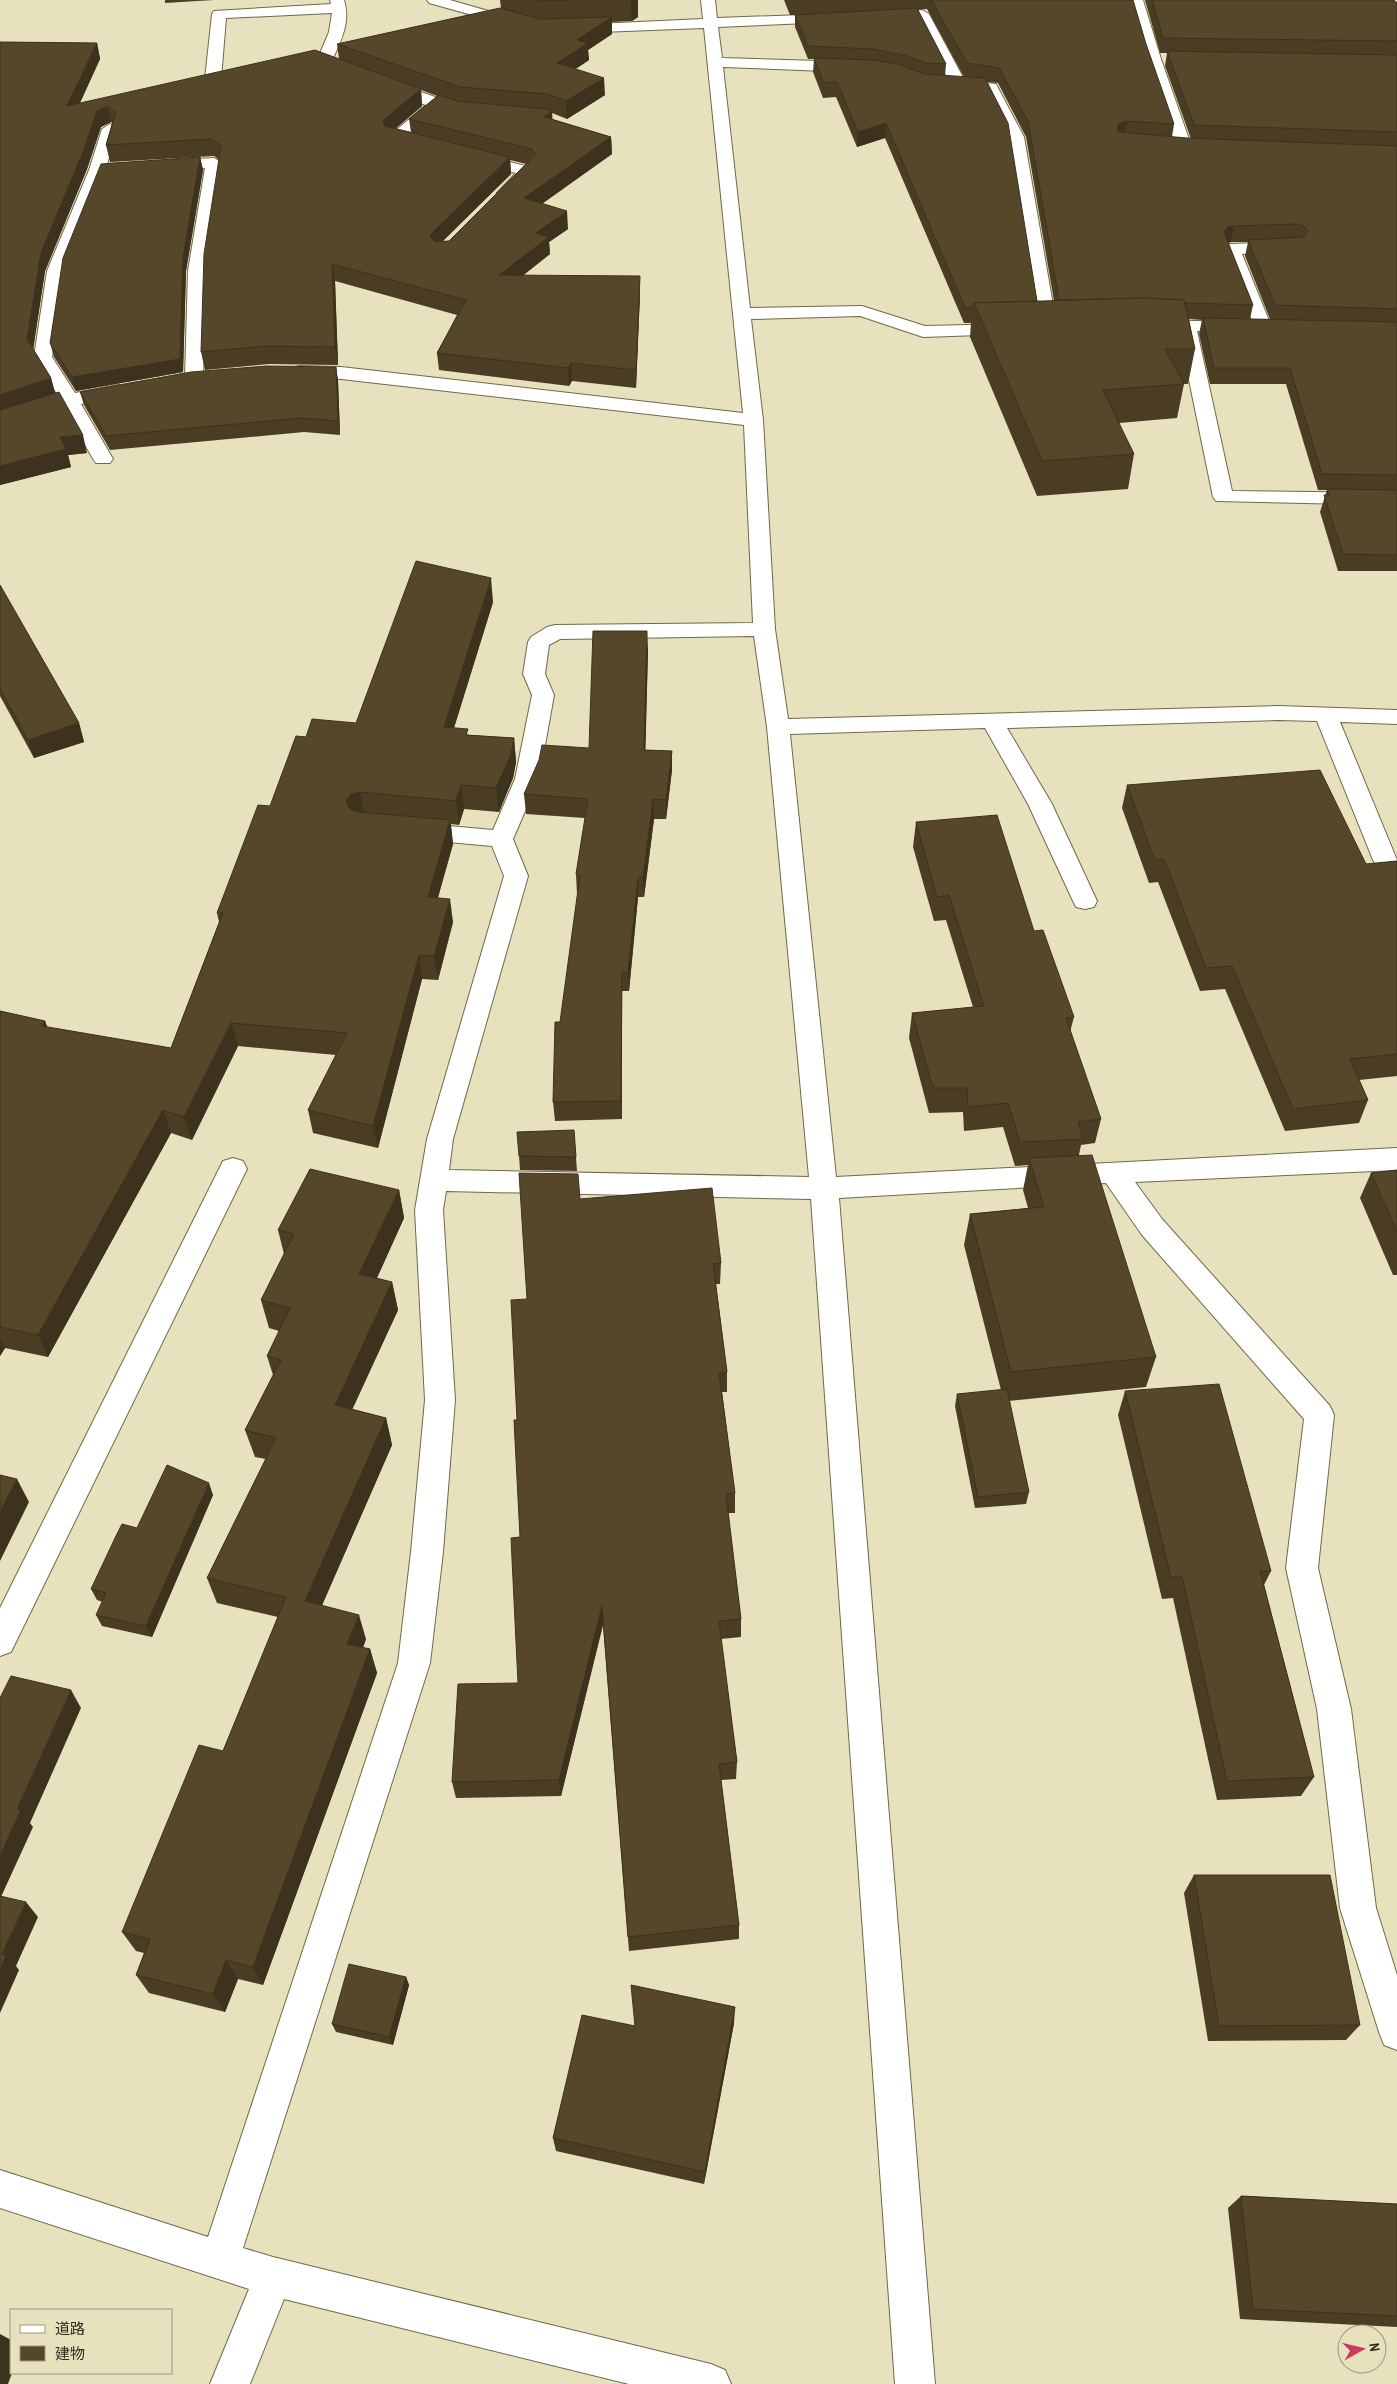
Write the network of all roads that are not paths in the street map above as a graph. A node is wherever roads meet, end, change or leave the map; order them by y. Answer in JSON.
{"nodes":[{"id":1,"x":434,"y":0,"type":"edge"},
{"id":2,"x":708,"y":0,"type":"edge"},
{"id":3,"x":1136,"y":0,"type":"edge"},
{"id":4,"x":338,"y":4,"type":"edge"},
{"id":5,"x":864,"y":17,"type":"edge"},
{"id":6,"x":845,"y":18,"type":"edge"},
{"id":7,"x":711,"y":25,"type":"junction"},
{"id":8,"x":533,"y":28,"type":"edge"},
{"id":9,"x":561,"y":29,"type":"edge"},
{"id":10,"x":1153,"y":59,"type":"junction"},
{"id":11,"x":1173,"y":60,"type":"edge"},
{"id":12,"x":715,"y":62,"type":"junction"},
{"id":13,"x":862,"y":67,"type":"edge"},
{"id":14,"x":214,"y":79,"type":"edge"},
{"id":15,"x":932,"y":83,"type":"edge"},
{"id":16,"x":959,"y":85,"type":"junction"},
{"id":17,"x":438,"y":103,"type":"junction"},
{"id":18,"x":486,"y":113,"type":"edge"},
{"id":19,"x":110,"y":129,"type":"edge"},
{"id":20,"x":1166,"y":146,"type":"edge"},
{"id":21,"x":433,"y":148,"type":"edge"},
{"id":22,"x":1184,"y":148,"type":"junction"},
{"id":23,"x":1222,"y":149,"type":"edge"},
{"id":24,"x":461,"y":155,"type":"edge"},
{"id":25,"x":97,"y":170,"type":"junction"},
{"id":26,"x":492,"y":205,"type":"edge"},
{"id":27,"x":1293,"y":247,"type":"edge"},
{"id":28,"x":741,"y":314,"type":"junction"},
{"id":29,"x":1139,"y":325,"type":"edge"},
{"id":30,"x":1187,"y":326,"type":"junction"},
{"id":31,"x":278,"y":372,"type":"edge"},
{"id":32,"x":175,"y":381,"type":"edge"},
{"id":33,"x":137,"y":388,"type":"edge"},
{"id":34,"x":70,"y":400,"type":"junction"},
{"id":35,"x":0,"y":420,"type":"edge"},
{"id":36,"x":753,"y":420,"type":"junction"},
{"id":37,"x":103,"y":459,"type":"dead end"},
{"id":38,"x":1397,"y":499,"type":"edge"},
{"id":39,"x":764,"y":629,"type":"junction"},
{"id":40,"x":1326,"y":715,"type":"junction"},
{"id":41,"x":1397,"y":717,"type":"edge"},
{"id":42,"x":992,"y":721,"type":"junction"},
{"id":43,"x":778,"y":728,"type":"junction"},
{"id":44,"x":394,"y":829,"type":"edge"},
{"id":45,"x":501,"y":839,"type":"junction"},
{"id":46,"x":1385,"y":860,"type":"edge"},
{"id":47,"x":1085,"y":901,"type":"dead end"},
{"id":48,"x":1397,"y":1159,"type":"edge"},
{"id":49,"x":233,"y":1169,"type":"dead end"},
{"id":50,"x":1113,"y":1172,"type":"junction"},
{"id":51,"x":433,"y":1180,"type":"junction"},
{"id":52,"x":824,"y":1188,"type":"junction"},
{"id":53,"x":0,"y":1641,"type":"edge"},
{"id":54,"x":1397,"y":2032,"type":"edge"},
{"id":55,"x":0,"y":2189,"type":"edge"},
{"id":56,"x":220,"y":2260,"type":"junction"},
{"id":57,"x":273,"y":2277,"type":"junction"},
{"id":58,"x":230,"y":2384,"type":"edge"},
{"id":59,"x":711,"y":2384,"type":"edge"},
{"id":60,"x":915,"y":2384,"type":"edge"}],
"edges":[{"from":1,"to":8,"type":"street"},
{"from":2,"to":7,"type":"street"},
{"from":3,"to":10,"type":"street"},
{"from":4,"to":14,"type":"street"},
{"from":4,"to":17,"type":"street"},
{"from":5,"to":16,"type":"street"},
{"from":6,"to":7,"type":"street"},
{"from":7,"to":9,"type":"street"},
{"from":7,"to":12,"type":"street"},
{"from":10,"to":11,"type":"street"},
{"from":10,"to":22,"type":"street"},
{"from":12,"to":13,"type":"street"},
{"from":12,"to":28,"type":"street"},
{"from":15,"to":16,"type":"street"},
{"from":16,"to":28,"type":"street"},
{"from":17,"to":18,"type":"street"},
{"from":17,"to":21,"type":"street"},
{"from":19,"to":25,"type":"street"},
{"from":20,"to":22,"type":"street"},
{"from":22,"to":23,"type":"street"},
{"from":24,"to":26,"type":"street"},
{"from":25,"to":32,"type":"street"},
{"from":25,"to":34,"type":"street"},
{"from":27,"to":30,"type":"street"},
{"from":28,"to":36,"type":"street"},
{"from":29,"to":30,"type":"street"},
{"from":30,"to":38,"type":"street"},
{"from":31,"to":36,"type":"street"},
{"from":33,"to":34,"type":"street"},
{"from":34,"to":35,"type":"street"},
{"from":34,"to":37,"type":"street"},
{"from":36,"to":39,"type":"street"},
{"from":39,"to":43,"type":"street"},
{"from":39,"to":45,"type":"street"},
{"from":40,"to":41,"type":"street"},
{"from":40,"to":42,"type":"street"},
{"from":40,"to":46,"type":"street"},
{"from":42,"to":43,"type":"street"},
{"from":42,"to":47,"type":"street"},
{"from":43,"to":52,"type":"street"},
{"from":44,"to":45,"type":"street"},
{"from":45,"to":51,"type":"street"},
{"from":48,"to":50,"type":"street"},
{"from":49,"to":53,"type":"street"},
{"from":50,"to":52,"type":"street"},
{"from":50,"to":54,"type":"street"},
{"from":51,"to":52,"type":"street"},
{"from":51,"to":56,"type":"street"},
{"from":52,"to":60,"type":"street"},
{"from":55,"to":56,"type":"street"},
{"from":56,"to":57,"type":"street"},
{"from":57,"to":58,"type":"street"},
{"from":57,"to":59,"type":"street"}]}
